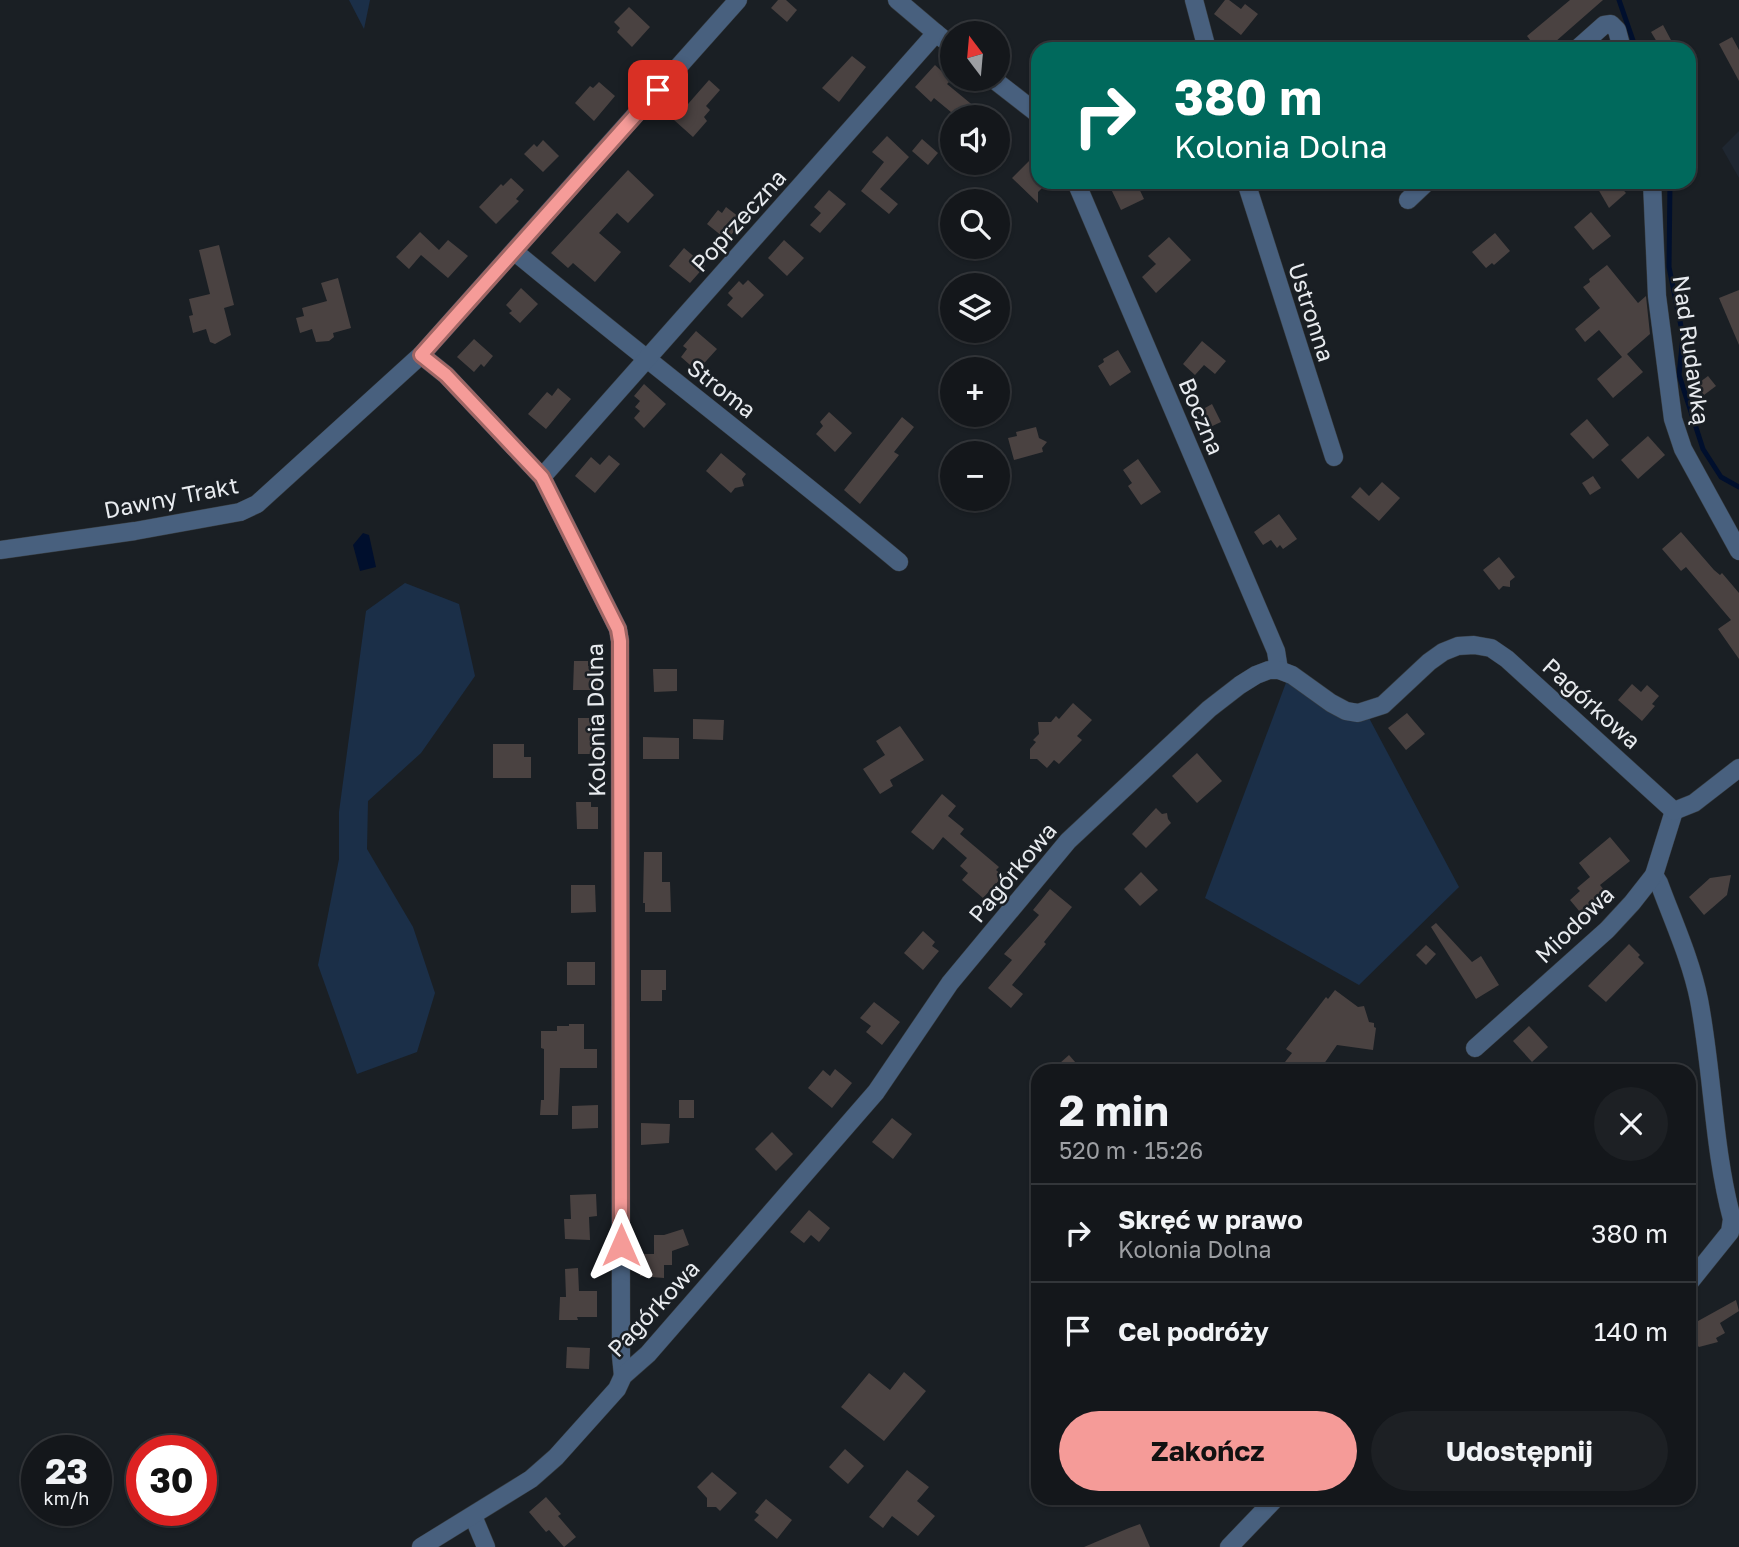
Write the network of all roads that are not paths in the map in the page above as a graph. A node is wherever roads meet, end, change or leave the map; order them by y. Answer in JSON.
{"nodes":[{"id":1,"x":738,"y":0,"type":"edge"},
{"id":2,"x":897,"y":0,"type":"edge"},
{"id":3,"x":1194,"y":0,"type":"edge"},
{"id":4,"x":936,"y":33,"type":"junction"},
{"id":5,"x":940,"y":36,"type":"edge"},
{"id":6,"x":1205,"y":42,"type":"edge"},
{"id":7,"x":1585,"y":42,"type":"edge"},
{"id":8,"x":1620,"y":42,"type":"edge"},
{"id":9,"x":1008,"y":91,"type":"edge"},
{"id":10,"x":1031,"y":109,"type":"edge"},
{"id":11,"x":1079,"y":189,"type":"edge"},
{"id":12,"x":1247,"y":189,"type":"edge"},
{"id":13,"x":1420,"y":189,"type":"edge"},
{"id":14,"x":1651,"y":189,"type":"edge"},
{"id":15,"x":1408,"y":200,"type":"dead end"},
{"id":16,"x":515,"y":252,"type":"junction"},
{"id":17,"x":421,"y":355,"type":"junction"},
{"id":18,"x":646,"y":360,"type":"junction"},
{"id":19,"x":1334,"y":457,"type":"dead end"},
{"id":20,"x":542,"y":477,"type":"junction"},
{"id":21,"x":0,"y":550,"type":"edge"},
{"id":22,"x":1739,"y":551,"type":"edge"},
{"id":23,"x":900,"y":562,"type":"dead end"},
{"id":24,"x":1279,"y":670,"type":"junction"},
{"id":25,"x":1739,"y":768,"type":"edge"},
{"id":26,"x":1674,"y":811,"type":"junction"},
{"id":27,"x":1654,"y":875,"type":"junction"},
{"id":28,"x":1475,"y":1048,"type":"dead end"},
{"id":29,"x":1696,"y":1274,"type":"edge"},
{"id":30,"x":623,"y":1376,"type":"junction"},
{"id":31,"x":1269,"y":1505,"type":"edge"},
{"id":32,"x":473,"y":1517,"type":"junction"},
{"id":33,"x":421,"y":1547,"type":"edge"},
{"id":34,"x":486,"y":1547,"type":"edge"},
{"id":35,"x":1230,"y":1547,"type":"edge"}],
"edges":[{"from":1,"to":16,"type":"street"},
{"from":2,"to":4,"type":"street"},
{"from":3,"to":6,"type":"street"},
{"from":4,"to":5,"type":"street"},
{"from":4,"to":18,"type":"street","name":"Poprzeczna"},
{"from":7,"to":8,"type":"street"},
{"from":9,"to":10,"type":"street"},
{"from":11,"to":24,"type":"street","name":"Boczna"},
{"from":12,"to":19,"type":"street","name":"Ustronna"},
{"from":13,"to":15,"type":"street"},
{"from":14,"to":22,"type":"street","name":"Nad Rudawką"},
{"from":16,"to":17,"type":"street"},
{"from":16,"to":18,"type":"street","name":"Stroma"},
{"from":17,"to":20,"type":"street","name":"Kolonia Dolna"},
{"from":17,"to":21,"type":"street","name":"Dawny Trakt"},
{"from":18,"to":20,"type":"street","name":"Poprzeczna"},
{"from":18,"to":23,"type":"street","name":"Stroma"},
{"from":20,"to":30,"type":"street","name":"Kolonia Dolna"},
{"from":24,"to":26,"type":"street","name":"Pagórkowa"},
{"from":24,"to":30,"type":"street","name":"Pagórkowa"},
{"from":25,"to":26,"type":"street"},
{"from":26,"to":27,"type":"street","name":"Miodowa"},
{"from":27,"to":28,"type":"street","name":"Miodowa"},
{"from":27,"to":29,"type":"street"},
{"from":30,"to":32,"type":"street","name":"Pagórkowa"},
{"from":31,"to":35,"type":"street"},
{"from":32,"to":33,"type":"street","name":"Pagórkowa"},
{"from":32,"to":34,"type":"street"}]}
